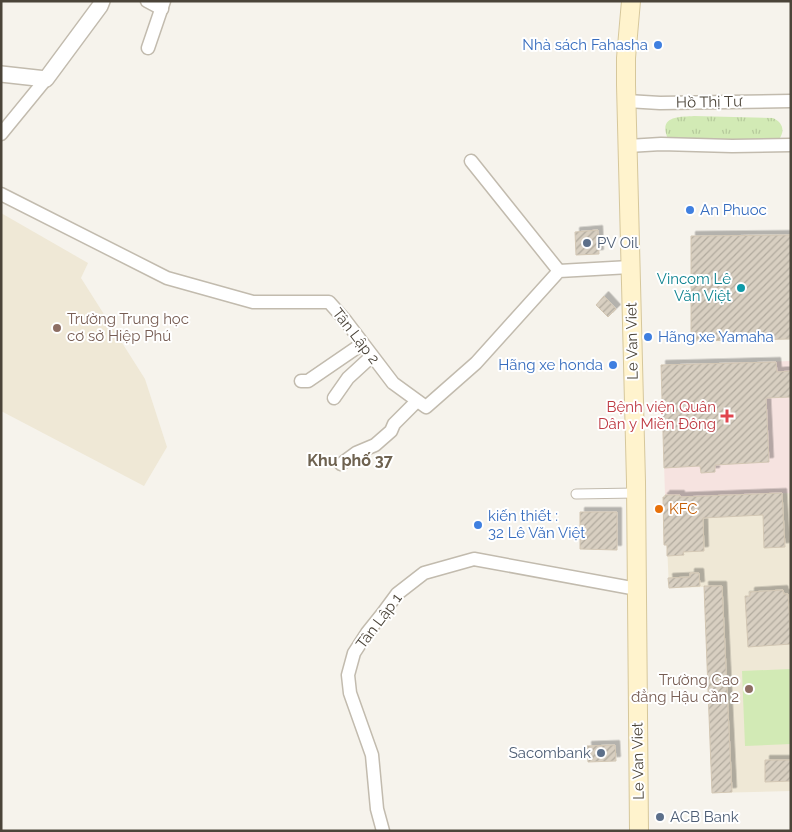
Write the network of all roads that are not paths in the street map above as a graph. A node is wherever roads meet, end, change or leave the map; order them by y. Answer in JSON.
{"nodes":[{"id":1,"x":102,"y":1,"type":"edge"},
{"id":2,"x":147,"y":1,"type":"edge"},
{"id":3,"x":631,"y":1,"type":"edge"},
{"id":4,"x":163,"y":5,"type":"edge"},
{"id":5,"x":148,"y":48,"type":"dead end"},
{"id":6,"x":1,"y":74,"type":"edge"},
{"id":7,"x":46,"y":79,"type":"junction"},
{"id":8,"x":791,"y":100,"type":"edge"},
{"id":9,"x":627,"y":101,"type":"junction"},
{"id":10,"x":1,"y":134,"type":"edge"},
{"id":11,"x":791,"y":145,"type":"edge"},
{"id":12,"x":628,"y":146,"type":"junction"},
{"id":13,"x":471,"y":161,"type":"dead end"},
{"id":14,"x":1,"y":194,"type":"edge"},
{"id":15,"x":630,"y":267,"type":"junction"},
{"id":16,"x":559,"y":270,"type":"junction"},
{"id":17,"x":362,"y":344,"type":"junction"},
{"id":18,"x":372,"y":356,"type":"junction"},
{"id":19,"x":301,"y":381,"type":"dead end"},
{"id":20,"x":334,"y":398,"type":"dead end"},
{"id":21,"x":417,"y":401,"type":"junction"},
{"id":22,"x":341,"y":464,"type":"dead end"},
{"id":23,"x":636,"y":493,"type":"junction"},
{"id":24,"x":576,"y":494,"type":"dead end"},
{"id":25,"x":637,"y":589,"type":"junction"},
{"id":26,"x":382,"y":831,"type":"edge"},
{"id":27,"x":639,"y":831,"type":"edge"}],
"edges":[{"from":1,"to":7,"type":"street"},
{"from":2,"to":4,"type":"street"},
{"from":3,"to":9,"type":"main road","name":"Le Van Viet"},
{"from":4,"to":5,"type":"street"},
{"from":6,"to":7,"type":"street"},
{"from":7,"to":10,"type":"street"},
{"from":8,"to":9,"type":"street","name":"Hồ Thị Tư"},
{"from":9,"to":12,"type":"main road","name":"Le Van Viet"},
{"from":11,"to":12,"type":"street"},
{"from":12,"to":15,"type":"main road","name":"Le Van Viet"},
{"from":13,"to":16,"type":"street"},
{"from":14,"to":17,"type":"street","name":"Tân Lập 2"},
{"from":15,"to":16,"type":"street"},
{"from":15,"to":23,"type":"main road","name":"Le Van Viet"},
{"from":16,"to":21,"type":"street"},
{"from":17,"to":18,"type":"street","name":"Tân Lập 2"},
{"from":17,"to":19,"type":"street"},
{"from":18,"to":20,"type":"street"},
{"from":18,"to":21,"type":"street","name":"Tân Lập 2"},
{"from":21,"to":22,"type":"street"},
{"from":23,"to":24,"type":"street"},
{"from":23,"to":25,"type":"main road","name":"Le Van Viet"},
{"from":25,"to":26,"type":"street","name":"Tân Lập 1"},
{"from":25,"to":27,"type":"main road","name":"Le Van Viet"}]}
